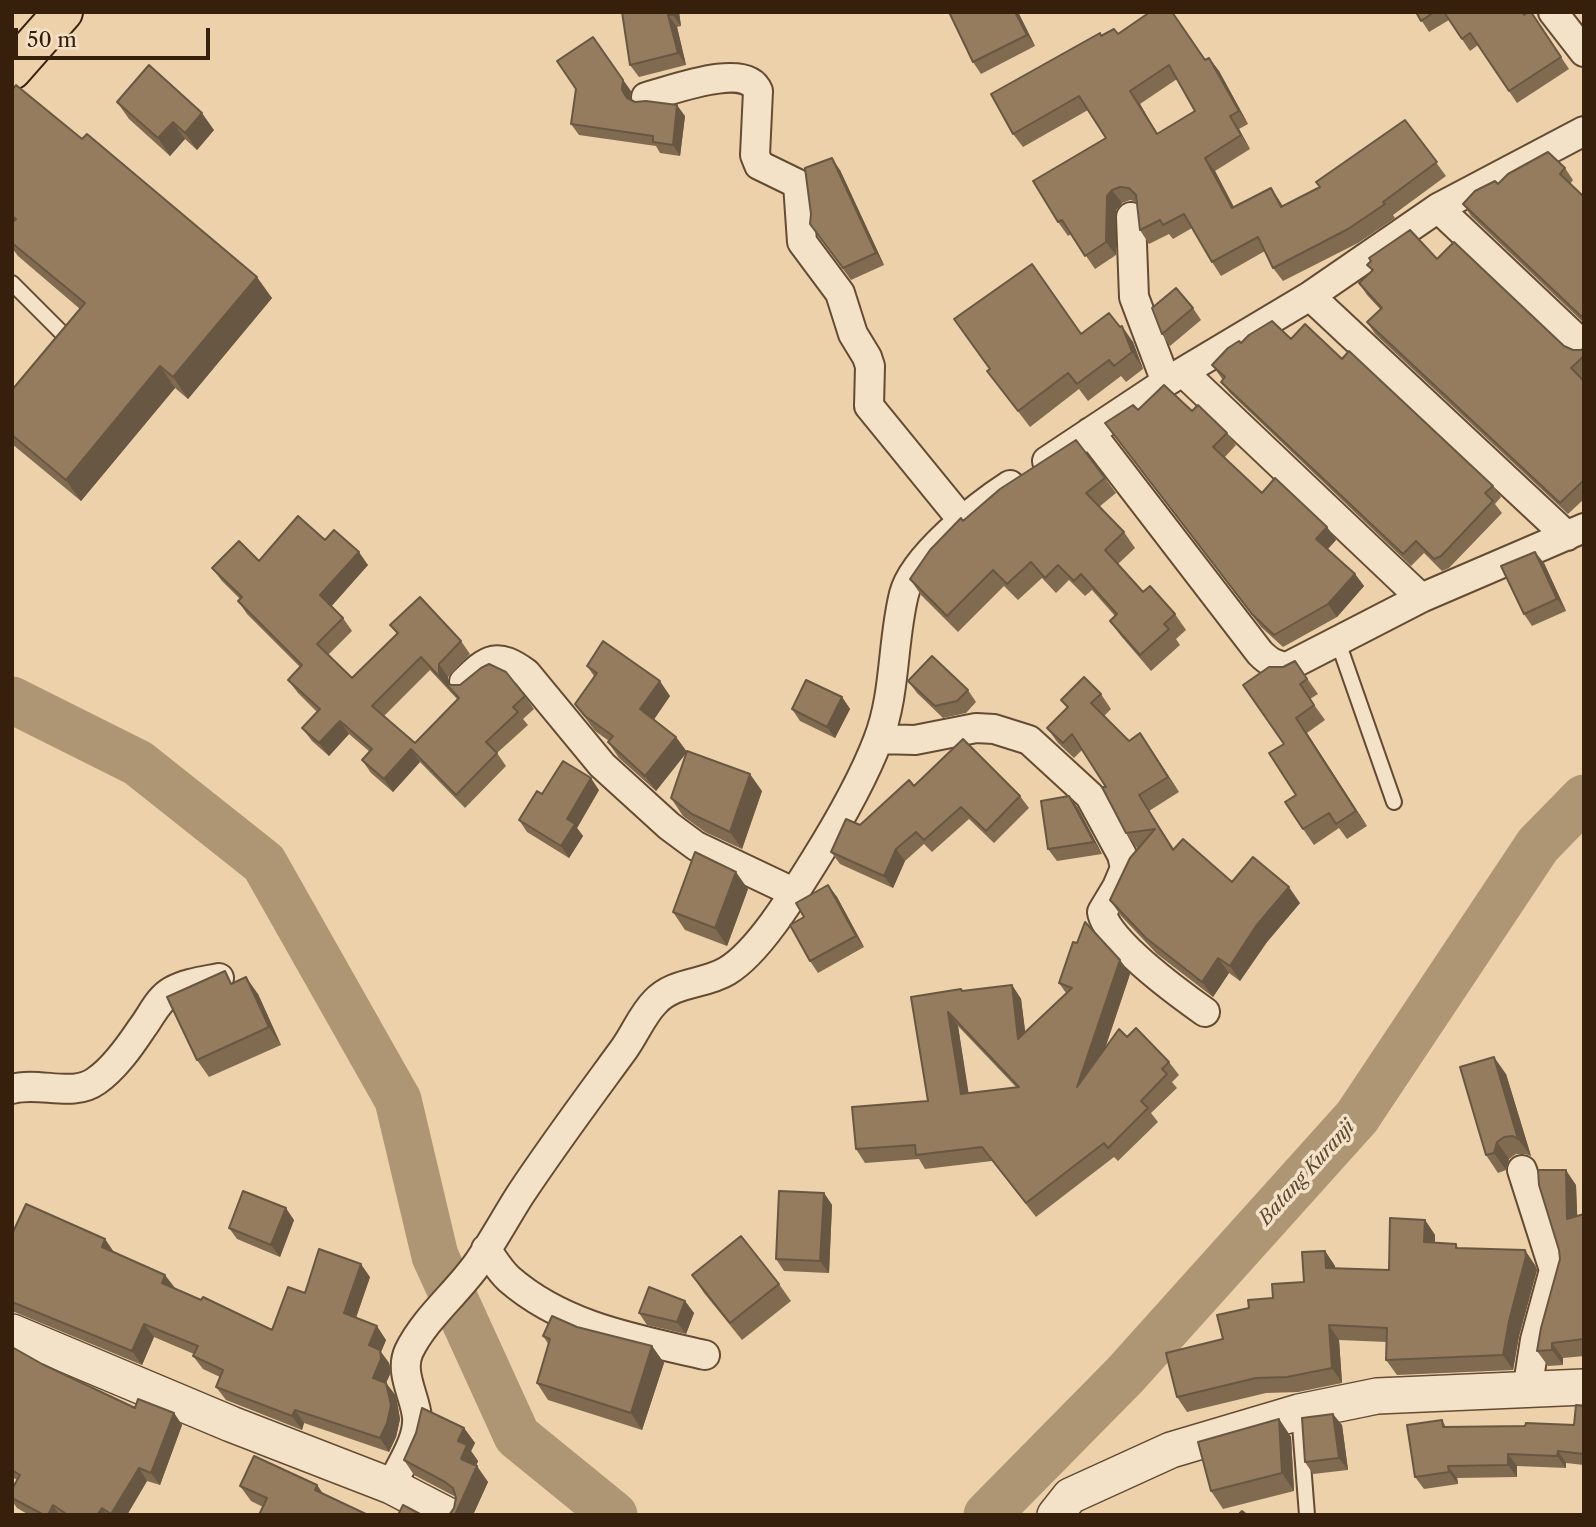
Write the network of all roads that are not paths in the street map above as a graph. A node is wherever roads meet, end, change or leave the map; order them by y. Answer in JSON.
{"nodes":[{"id":1,"x":63,"y":12,"type":"edge"},
{"id":2,"x":1553,"y":12,"type":"edge"},
{"id":3,"x":1584,"y":52,"type":"edge"},
{"id":4,"x":12,"y":70,"type":"edge"},
{"id":5,"x":646,"y":97,"type":"dead end"},
{"id":6,"x":1577,"y":144,"type":"edge"},
{"id":7,"x":1438,"y":208,"type":"junction"},
{"id":8,"x":1132,"y":217,"type":"dead end"},
{"id":9,"x":12,"y":283,"type":"edge"},
{"id":10,"x":1310,"y":296,"type":"junction"},
{"id":11,"x":65,"y":336,"type":"edge"},
{"id":12,"x":1584,"y":346,"type":"edge"},
{"id":13,"x":1175,"y":377,"type":"junction"},
{"id":14,"x":1090,"y":432,"type":"junction"},
{"id":15,"x":962,"y":520,"type":"junction"},
{"id":16,"x":1575,"y":532,"type":"edge"},
{"id":17,"x":1421,"y":598,"type":"junction"},
{"id":18,"x":1338,"y":642,"type":"junction"},
{"id":19,"x":464,"y":682,"type":"edge"},
{"id":20,"x":879,"y":738,"type":"junction"},
{"id":21,"x":1394,"y":802,"type":"dead end"},
{"id":22,"x":795,"y":893,"type":"junction"},
{"id":23,"x":219,"y":978,"type":"edge"},
{"id":24,"x":1205,"y":1013,"type":"dead end"},
{"id":25,"x":12,"y":1089,"type":"edge"},
{"id":26,"x":1522,"y":1170,"type":"dead end"},
{"id":27,"x":481,"y":1257,"type":"junction"},
{"id":28,"x":12,"y":1332,"type":"edge"},
{"id":29,"x":705,"y":1355,"type":"dead end"},
{"id":30,"x":1584,"y":1387,"type":"edge"},
{"id":31,"x":1527,"y":1391,"type":"junction"},
{"id":32,"x":1299,"y":1412,"type":"junction"},
{"id":33,"x":391,"y":1486,"type":"junction"},
{"id":34,"x":447,"y":1515,"type":"edge"},
{"id":35,"x":1055,"y":1515,"type":"edge"},
{"id":36,"x":1307,"y":1515,"type":"edge"}],
"edges":[{"from":1,"to":4,"type":"highway"},
{"from":2,"to":3,"type":"street"},
{"from":5,"to":15,"type":"street"},
{"from":6,"to":7,"type":"street"},
{"from":7,"to":10,"type":"street"},
{"from":7,"to":12,"type":"street"},
{"from":8,"to":13,"type":"street"},
{"from":9,"to":11,"type":"lane"},
{"from":10,"to":13,"type":"street"},
{"from":10,"to":16,"type":"street"},
{"from":13,"to":14,"type":"street"},
{"from":13,"to":17,"type":"street"},
{"from":14,"to":15,"type":"street"},
{"from":14,"to":18,"type":"street"},
{"from":15,"to":20,"type":"street"},
{"from":16,"to":17,"type":"street"},
{"from":17,"to":18,"type":"street"},
{"from":18,"to":21,"type":"lane"},
{"from":19,"to":22,"type":"street"},
{"from":20,"to":22,"type":"street"},
{"from":20,"to":24,"type":"street"},
{"from":22,"to":27,"type":"street"},
{"from":23,"to":25,"type":"street"},
{"from":26,"to":31,"type":"street"},
{"from":27,"to":29,"type":"street"},
{"from":27,"to":33,"type":"street"},
{"from":28,"to":33,"type":"street"},
{"from":30,"to":31,"type":"street"},
{"from":31,"to":32,"type":"street"},
{"from":32,"to":35,"type":"street"},
{"from":32,"to":36,"type":"lane"},
{"from":33,"to":34,"type":"street"}]}
